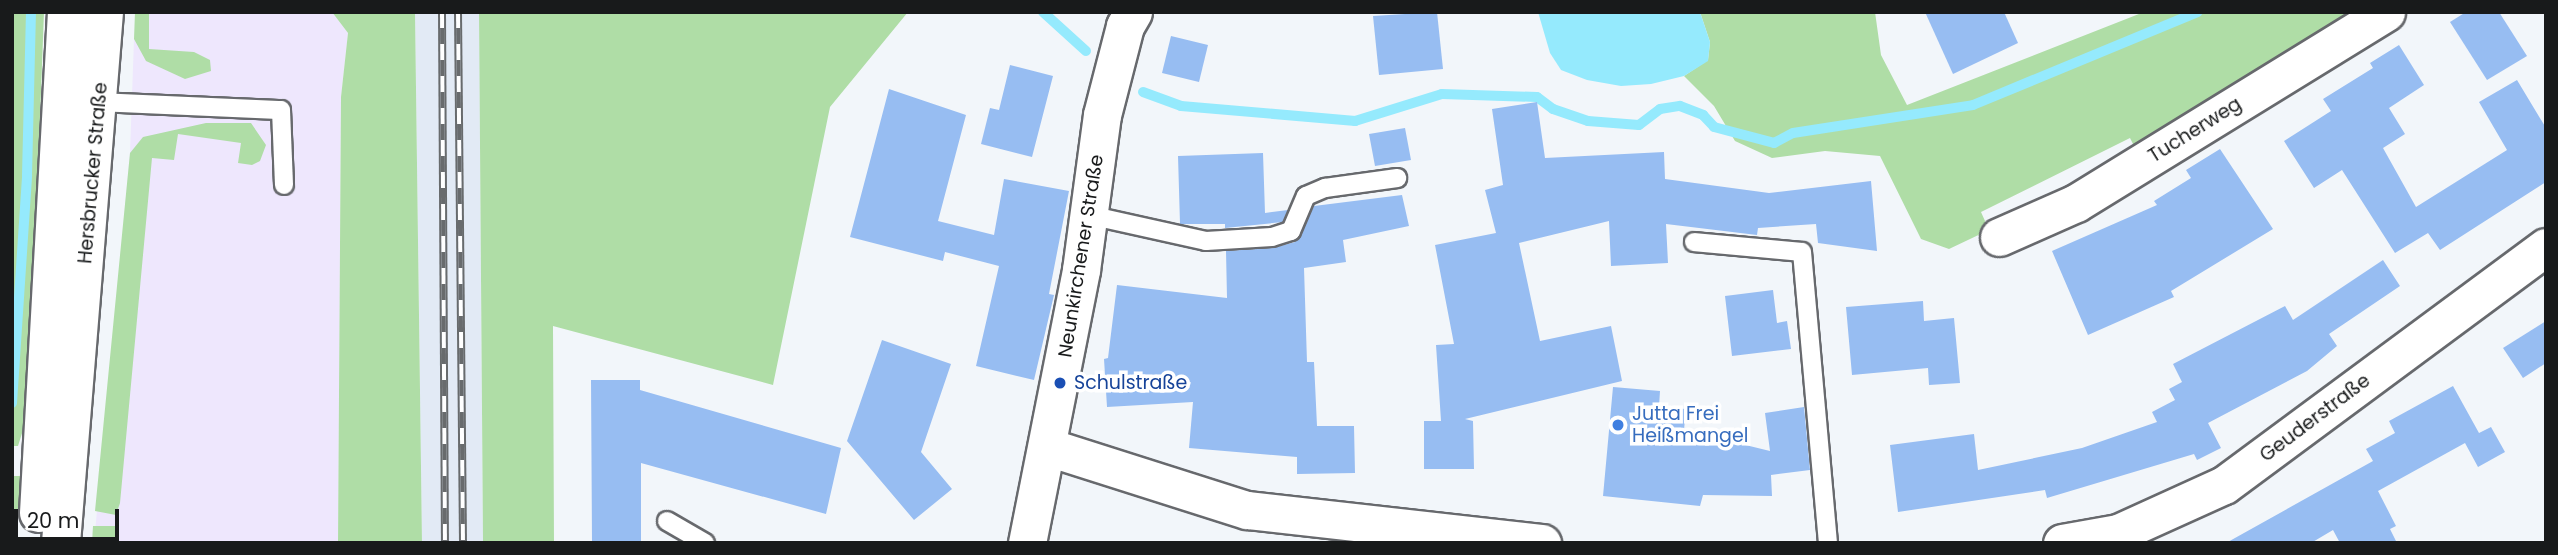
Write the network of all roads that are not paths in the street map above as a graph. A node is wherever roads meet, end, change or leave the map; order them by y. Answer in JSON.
{"nodes":[{"id":1,"x":67,"y":12,"type":"edge"},
{"id":2,"x":104,"y":12,"type":"edge"},
{"id":3,"x":2386,"y":12,"type":"edge"},
{"id":4,"x":1124,"y":17,"type":"edge"},
{"id":5,"x":81,"y":101,"type":"junction"},
{"id":6,"x":1397,"y":178,"type":"dead end"},
{"id":7,"x":284,"y":185,"type":"dead end"},
{"id":8,"x":1089,"y":215,"type":"junction"},
{"id":9,"x":1999,"y":237,"type":"dead end"},
{"id":10,"x":1694,"y":242,"type":"dead end"},
{"id":11,"x":2546,"y":247,"type":"edge"},
{"id":12,"x":64,"y":332,"type":"junction"},
{"id":13,"x":1048,"y":447,"type":"junction"},
{"id":14,"x":667,"y":522,"type":"dead end"},
{"id":15,"x":37,"y":543,"type":"edge"},
{"id":16,"x":61,"y":543,"type":"edge"},
{"id":17,"x":705,"y":543,"type":"edge"},
{"id":18,"x":1027,"y":543,"type":"edge"},
{"id":19,"x":1542,"y":543,"type":"edge"},
{"id":20,"x":1828,"y":543,"type":"edge"},
{"id":21,"x":2062,"y":543,"type":"edge"}],
"edges":[{"from":1,"to":5,"type":"main road","name":"Hersbrucker Straße"},
{"from":2,"to":5,"type":"main road","name":"Hersbrucker Straße"},
{"from":3,"to":9,"type":"street","name":"Tucherweg"},
{"from":4,"to":8,"type":"street","name":"Neunkirchener Straße"},
{"from":5,"to":7,"type":"lane"},
{"from":5,"to":12,"type":"main road","name":"Hersbrucker Straße"},
{"from":6,"to":8,"type":"lane"},
{"from":8,"to":13,"type":"street","name":"Neunkirchener Straße"},
{"from":10,"to":20,"type":"lane"},
{"from":11,"to":21,"type":"street","name":"Geuderstraße"},
{"from":12,"to":15,"type":"main road"},
{"from":12,"to":16,"type":"main road"},
{"from":13,"to":18,"type":"street","name":"Neunkirchener Straße"},
{"from":13,"to":19,"type":"street"},
{"from":14,"to":17,"type":"lane"}]}
